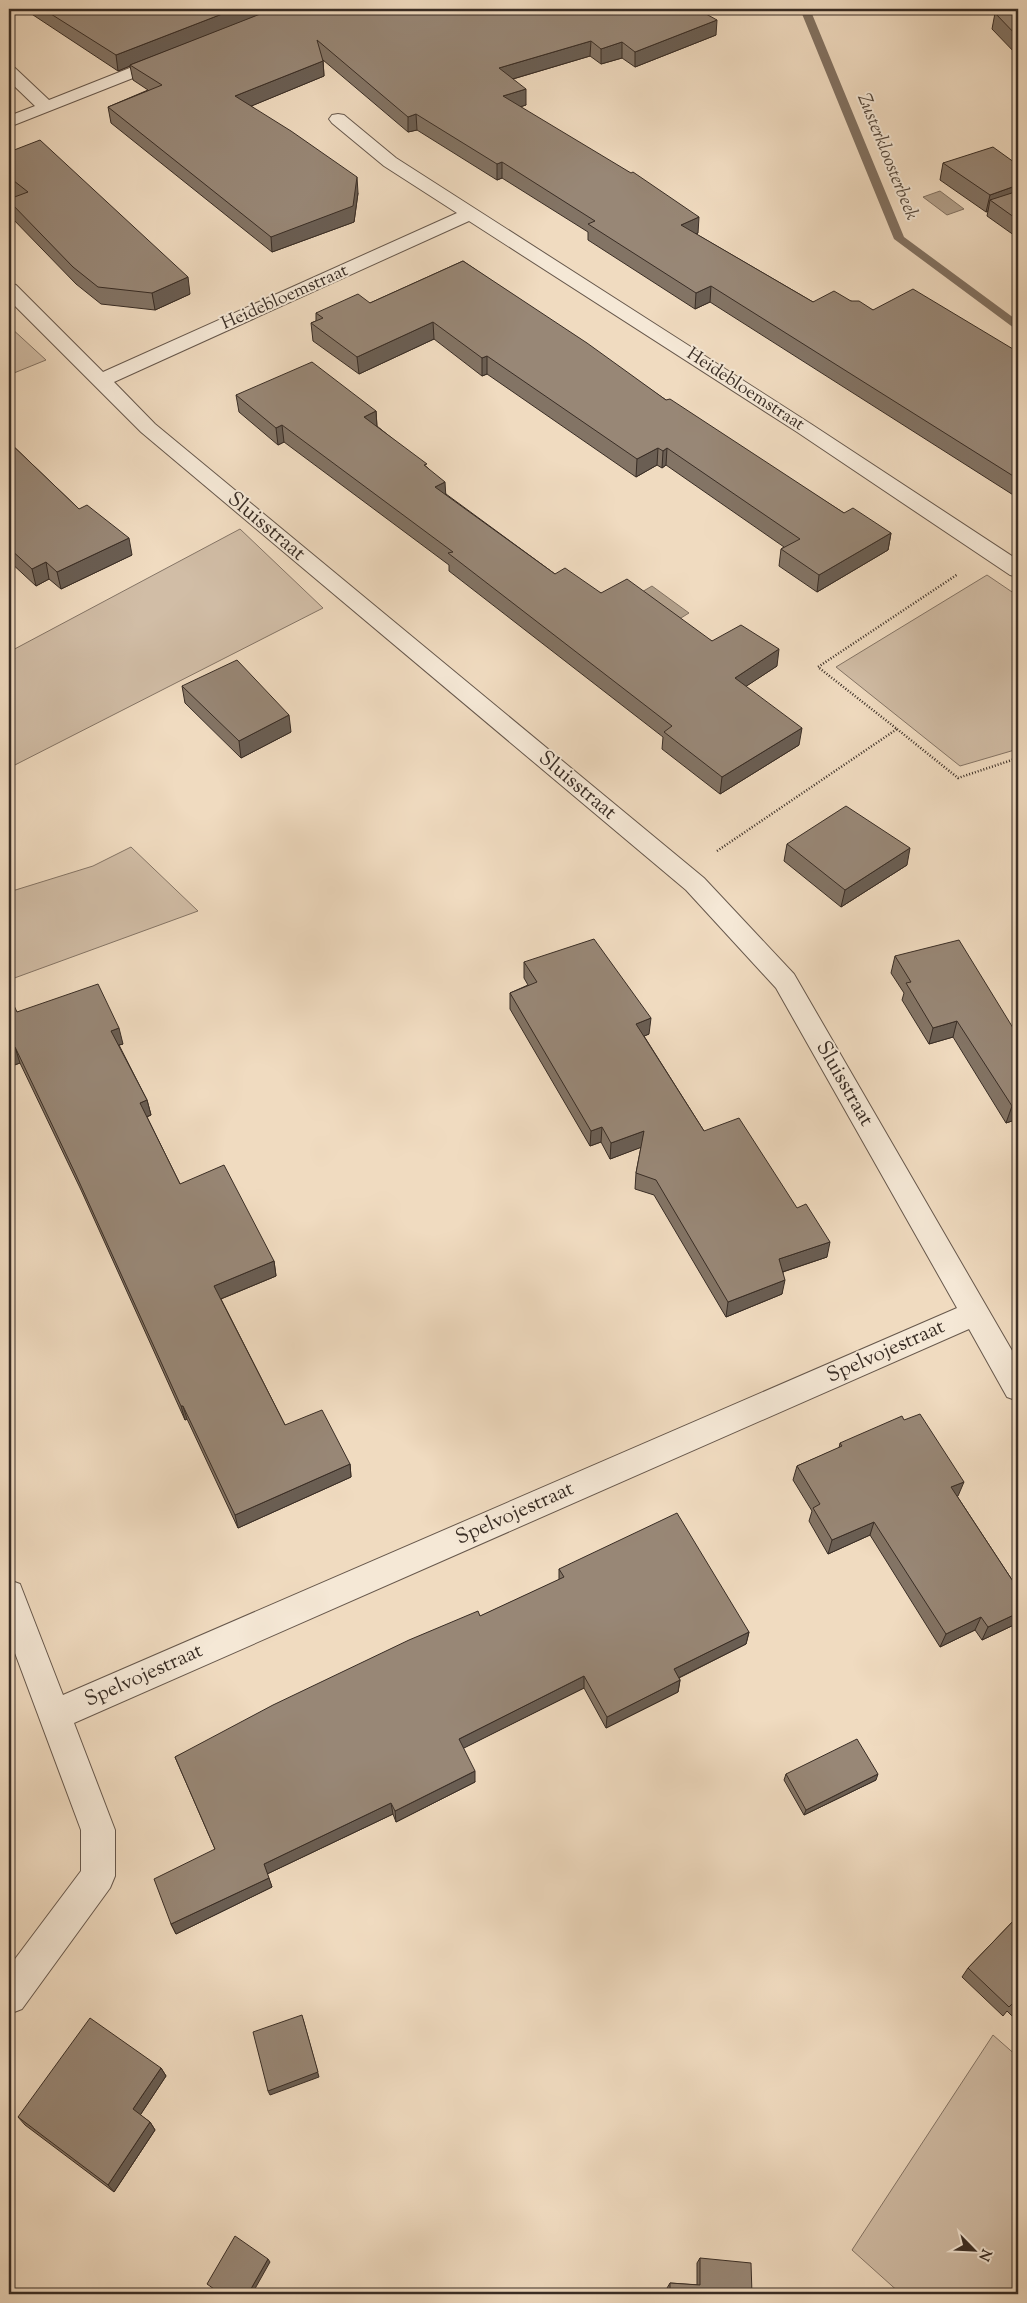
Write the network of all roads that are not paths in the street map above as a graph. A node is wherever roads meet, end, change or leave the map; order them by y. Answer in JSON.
{"nodes":[{"id":1,"x":183,"y":52,"type":"edge"},
{"id":2,"x":9,"y":72,"type":"edge"},
{"id":3,"x":45,"y":106,"type":"junction"},
{"id":4,"x":338,"y":119,"type":"dead end"},
{"id":5,"x":9,"y":122,"type":"edge"},
{"id":6,"x":469,"y":214,"type":"junction"},
{"id":7,"x":9,"y":289,"type":"edge"},
{"id":8,"x":100,"y":381,"type":"junction"},
{"id":9,"x":1018,"y":570,"type":"edge"},
{"id":10,"x":974,"y":1313,"type":"junction"},
{"id":11,"x":1018,"y":1388,"type":"edge"},
{"id":12,"x":9,"y":1595,"type":"edge"},
{"id":13,"x":55,"y":1715,"type":"junction"},
{"id":14,"x":9,"y":1996,"type":"edge"}],
"edges":[{"from":1,"to":3,"type":"street"},
{"from":2,"to":3,"type":"street"},
{"from":3,"to":5,"type":"street"},
{"from":4,"to":6,"type":"street","name":"Heidebloemstraat"},
{"from":6,"to":8,"type":"street","name":"Heidebloemstraat"},
{"from":6,"to":9,"type":"street","name":"Heidebloemstraat"},
{"from":7,"to":8,"type":"street","name":"Sluisstraat"},
{"from":8,"to":10,"type":"street","name":"Sluisstraat"},
{"from":10,"to":11,"type":"street","name":"Sluisstraat"},
{"from":10,"to":13,"type":"street","name":"Spelvojestraat"},
{"from":12,"to":13,"type":"street"},
{"from":13,"to":14,"type":"street"}]}
